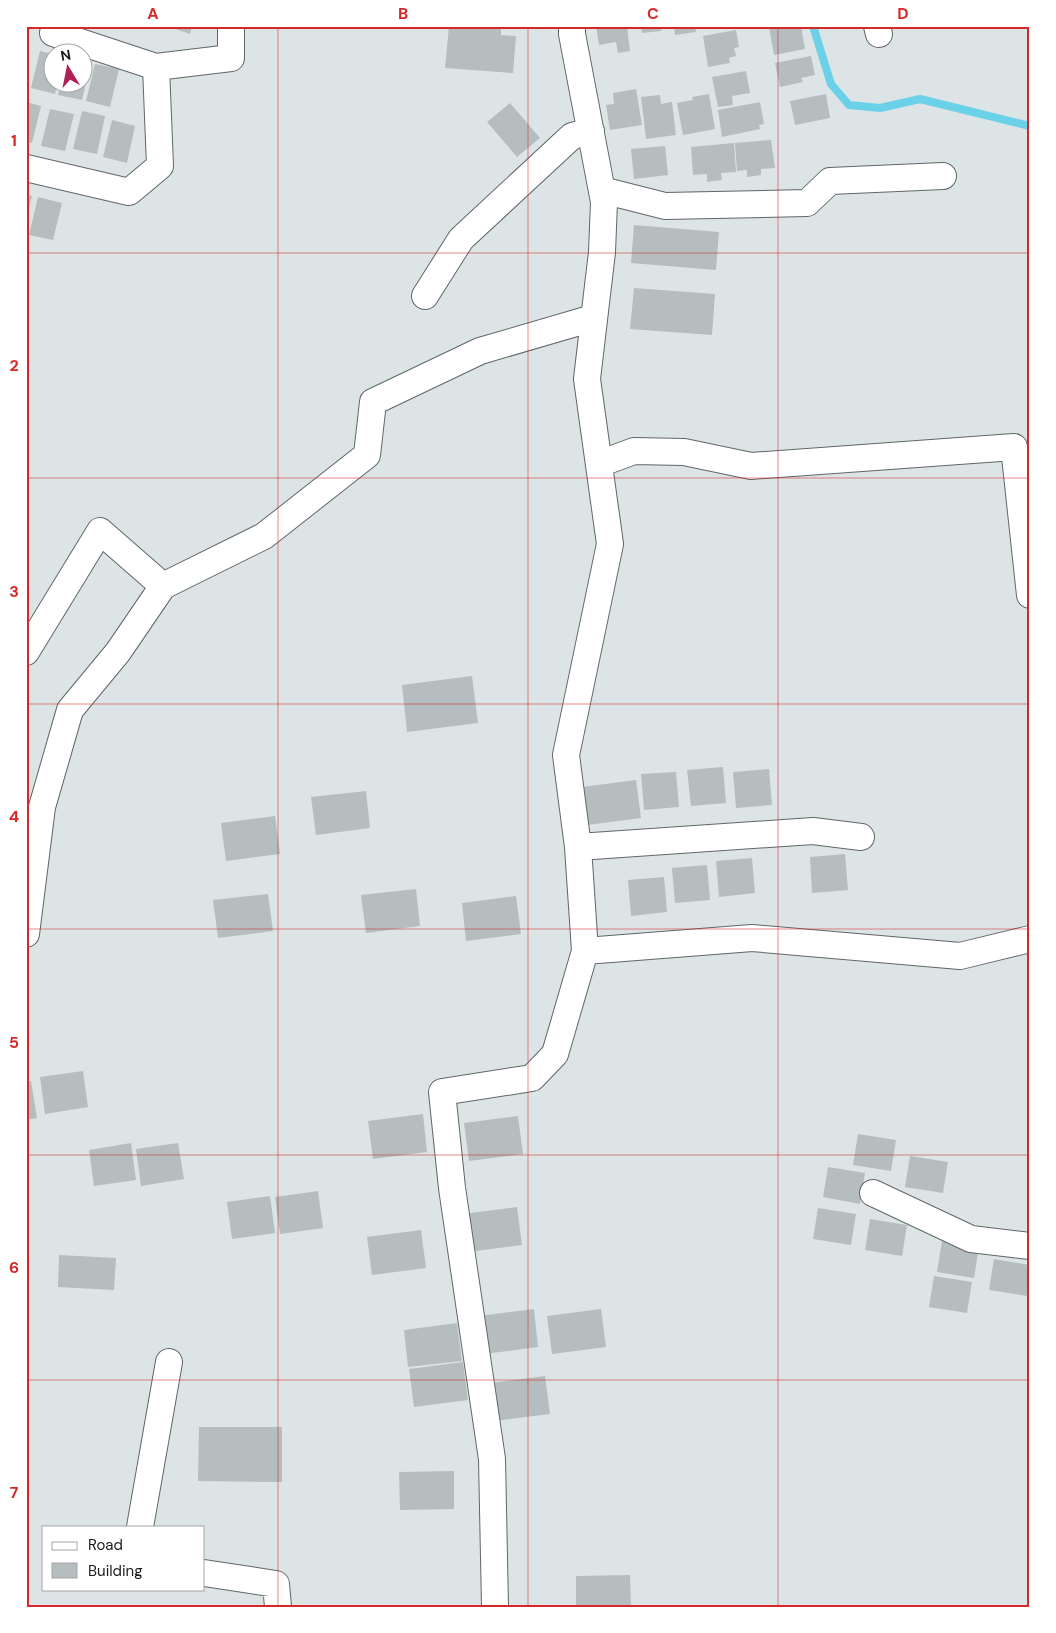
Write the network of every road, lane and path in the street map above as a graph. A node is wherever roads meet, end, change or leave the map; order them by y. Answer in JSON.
{"nodes":[{"id":1,"x":231,"y":26,"type":"edge"},
{"id":2,"x":572,"y":26,"type":"edge"},
{"id":3,"x":53,"y":33,"type":"dead end"},
{"id":4,"x":156,"y":67,"type":"junction"},
{"id":5,"x":591,"y":131,"type":"junction"},
{"id":6,"x":26,"y":168,"type":"edge"},
{"id":7,"x":944,"y":176,"type":"dead end"},
{"id":8,"x":602,"y":190,"type":"junction"},
{"id":9,"x":425,"y":296,"type":"dead end"},
{"id":10,"x":593,"y":318,"type":"junction"},
{"id":11,"x":599,"y":464,"type":"junction"},
{"id":12,"x":163,"y":586,"type":"junction"},
{"id":13,"x":1030,"y":595,"type":"edge"},
{"id":14,"x":26,"y":652,"type":"edge"},
{"id":15,"x":861,"y":837,"type":"dead end"},
{"id":16,"x":578,"y":847,"type":"junction"},
{"id":17,"x":26,"y":934,"type":"edge"},
{"id":18,"x":1030,"y":939,"type":"edge"},
{"id":19,"x":585,"y":951,"type":"junction"},
{"id":20,"x":873,"y":1193,"type":"dead end"},
{"id":21,"x":1030,"y":1246,"type":"edge"},
{"id":22,"x":169,"y":1362,"type":"dead end"},
{"id":23,"x":140,"y":1526,"type":"edge"},
{"id":24,"x":205,"y":1574,"type":"edge"},
{"id":25,"x":278,"y":1607,"type":"edge"},
{"id":26,"x":495,"y":1607,"type":"edge"}],
"edges":[{"from":1,"to":4,"type":"street"},
{"from":2,"to":5,"type":"street"},
{"from":3,"to":4,"type":"street"},
{"from":4,"to":6,"type":"street"},
{"from":5,"to":8,"type":"street"},
{"from":5,"to":9,"type":"street"},
{"from":7,"to":8,"type":"street"},
{"from":8,"to":10,"type":"street"},
{"from":10,"to":11,"type":"street"},
{"from":10,"to":12,"type":"street"},
{"from":11,"to":13,"type":"street"},
{"from":11,"to":16,"type":"street"},
{"from":12,"to":14,"type":"street"},
{"from":12,"to":17,"type":"street"},
{"from":15,"to":16,"type":"street"},
{"from":16,"to":19,"type":"street"},
{"from":18,"to":19,"type":"street"},
{"from":19,"to":26,"type":"street"},
{"from":20,"to":21,"type":"street"},
{"from":22,"to":23,"type":"street"},
{"from":24,"to":25,"type":"street"}]}
